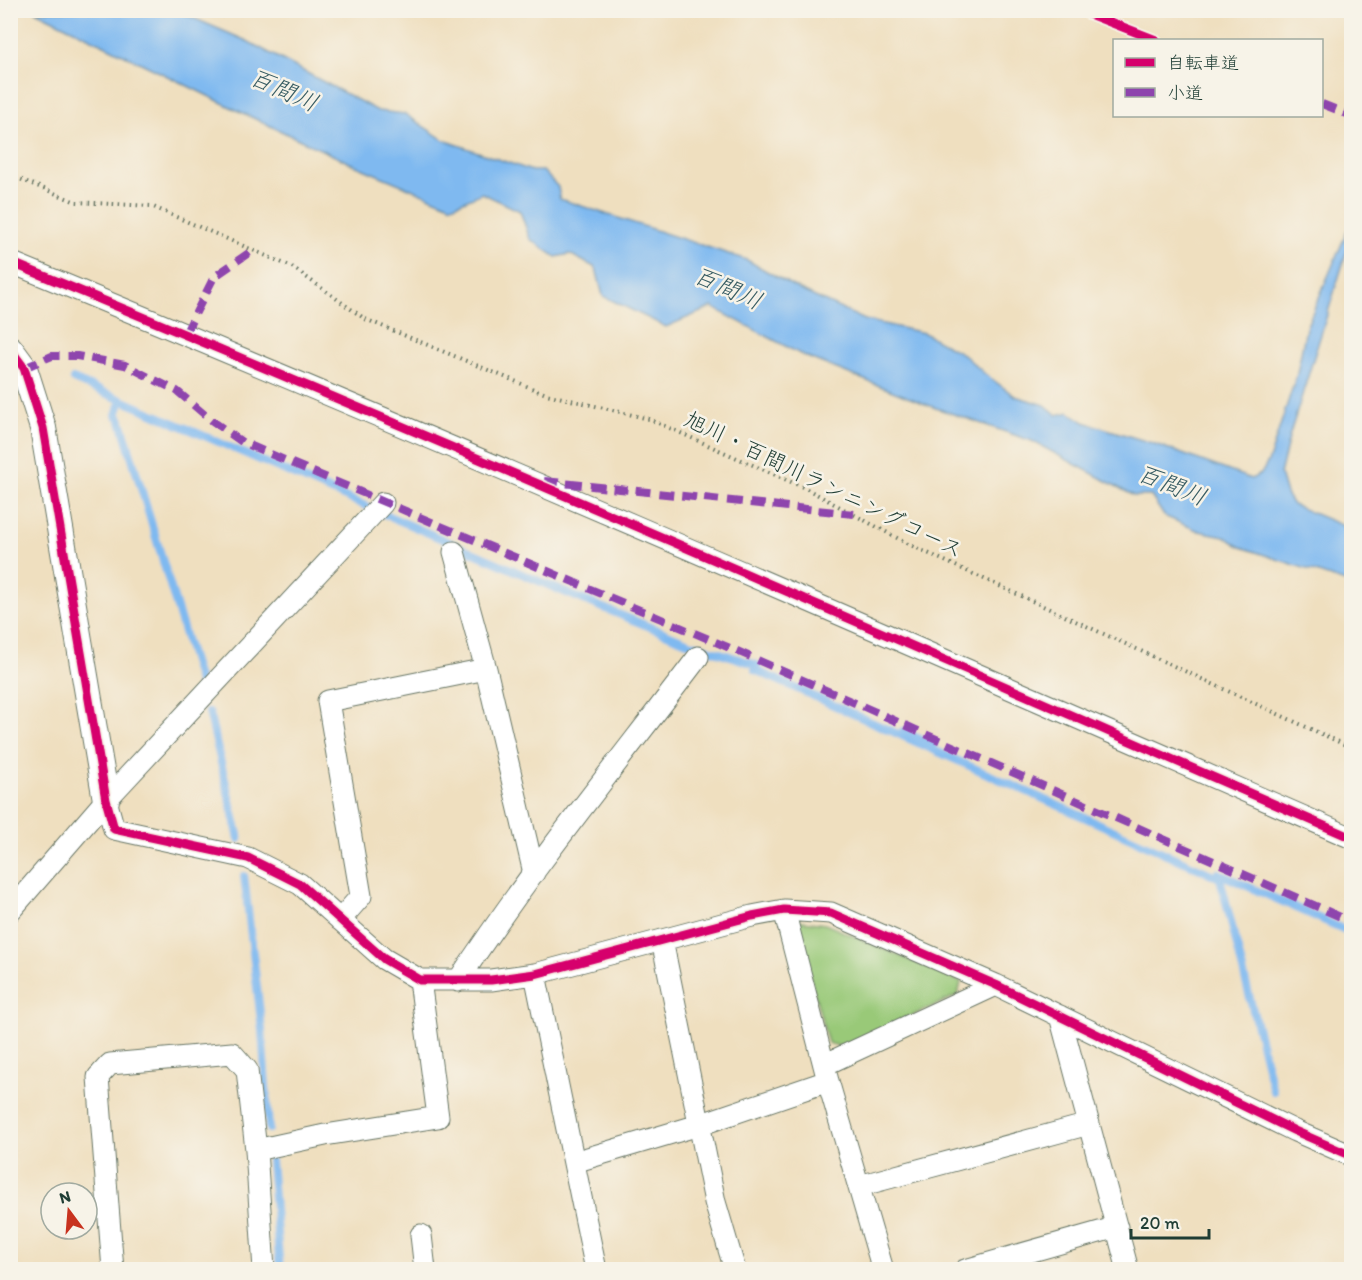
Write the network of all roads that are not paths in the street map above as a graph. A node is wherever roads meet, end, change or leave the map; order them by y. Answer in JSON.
{"nodes":[{"id":1,"x":10,"y":262,"type":"edge"},
{"id":2,"x":10,"y":349,"type":"edge"},
{"id":3,"x":378,"y":508,"type":"dead end"},
{"id":4,"x":453,"y":552,"type":"dead end"},
{"id":5,"x":698,"y":657,"type":"dead end"},
{"id":6,"x":486,"y":669,"type":"junction"},
{"id":7,"x":106,"y":800,"type":"junction"},
{"id":8,"x":1352,"y":838,"type":"edge"},
{"id":9,"x":534,"y":873,"type":"junction"},
{"id":10,"x":784,"y":910,"type":"junction"},
{"id":11,"x":10,"y":911,"type":"edge"},
{"id":12,"x":340,"y":920,"type":"junction"},
{"id":13,"x":662,"y":940,"type":"junction"},
{"id":14,"x":535,"y":974,"type":"junction"},
{"id":15,"x":420,"y":980,"type":"junction"},
{"id":16,"x":458,"y":981,"type":"junction"},
{"id":17,"x":996,"y":985,"type":"junction"},
{"id":18,"x":1060,"y":1016,"type":"junction"},
{"id":19,"x":826,"y":1073,"type":"junction"},
{"id":20,"x":1089,"y":1124,"type":"junction"},
{"id":21,"x":699,"y":1125,"type":"junction"},
{"id":22,"x":256,"y":1150,"type":"junction"},
{"id":23,"x":1352,"y":1156,"type":"edge"},
{"id":24,"x":574,"y":1162,"type":"junction"},
{"id":25,"x":859,"y":1186,"type":"junction"},
{"id":26,"x":1117,"y":1227,"type":"junction"},
{"id":27,"x":421,"y":1235,"type":"dead end"},
{"id":28,"x":113,"y":1269,"type":"edge"},
{"id":29,"x":264,"y":1269,"type":"edge"},
{"id":30,"x":425,"y":1269,"type":"edge"},
{"id":31,"x":596,"y":1269,"type":"edge"},
{"id":32,"x":735,"y":1269,"type":"edge"},
{"id":33,"x":884,"y":1269,"type":"edge"},
{"id":34,"x":965,"y":1269,"type":"edge"},
{"id":35,"x":1128,"y":1269,"type":"edge"}],
"edges":[{"from":1,"to":8,"type":"street"},
{"from":2,"to":7,"type":"street"},
{"from":3,"to":7,"type":"street"},
{"from":4,"to":6,"type":"street"},
{"from":5,"to":9,"type":"street"},
{"from":6,"to":9,"type":"street"},
{"from":6,"to":12,"type":"street"},
{"from":7,"to":11,"type":"street"},
{"from":7,"to":12,"type":"street"},
{"from":9,"to":16,"type":"street"},
{"from":10,"to":13,"type":"street"},
{"from":10,"to":17,"type":"street"},
{"from":10,"to":19,"type":"street"},
{"from":12,"to":15,"type":"street"},
{"from":13,"to":14,"type":"street"},
{"from":13,"to":21,"type":"street"},
{"from":14,"to":16,"type":"street"},
{"from":14,"to":24,"type":"street"},
{"from":15,"to":16,"type":"street"},
{"from":15,"to":22,"type":"street"},
{"from":17,"to":18,"type":"street"},
{"from":17,"to":19,"type":"street"},
{"from":18,"to":20,"type":"street"},
{"from":18,"to":23,"type":"street"},
{"from":19,"to":21,"type":"street"},
{"from":19,"to":25,"type":"street"},
{"from":20,"to":25,"type":"street"},
{"from":20,"to":26,"type":"street"},
{"from":21,"to":24,"type":"street"},
{"from":21,"to":32,"type":"street"},
{"from":22,"to":28,"type":"street"},
{"from":22,"to":29,"type":"street"},
{"from":24,"to":31,"type":"street"},
{"from":25,"to":33,"type":"street"},
{"from":26,"to":34,"type":"street"},
{"from":26,"to":35,"type":"street"},
{"from":27,"to":30,"type":"street"}]}
